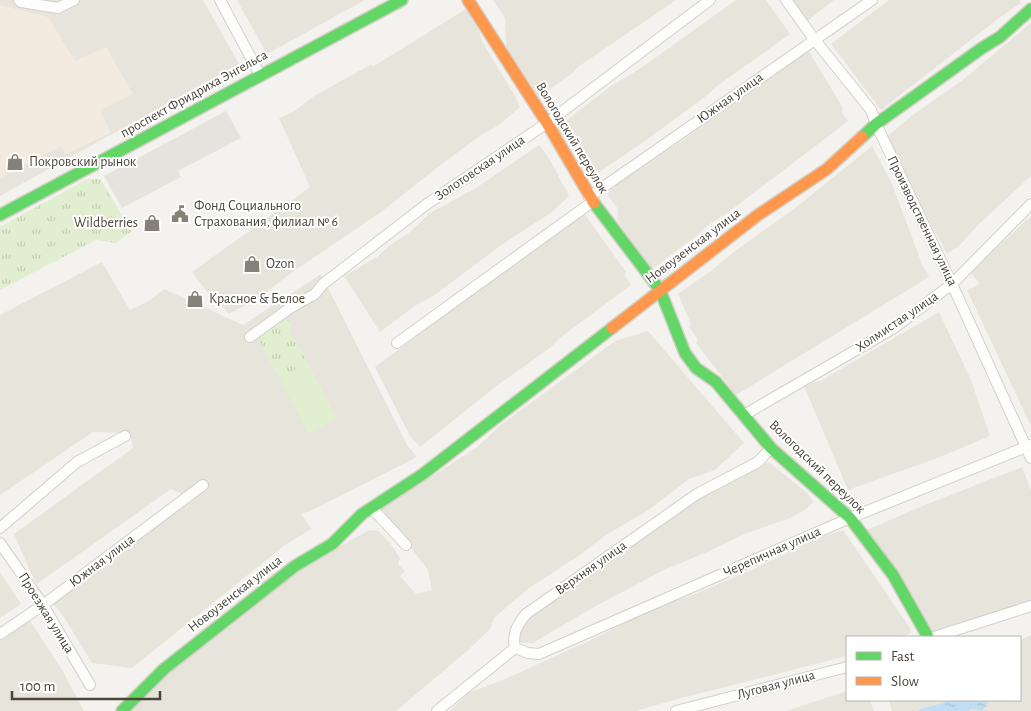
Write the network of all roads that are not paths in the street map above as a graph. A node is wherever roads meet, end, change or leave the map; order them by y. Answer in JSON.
{"nodes":[{"id":1,"x":20,"y":0,"type":"edge"},
{"id":2,"x":74,"y":0,"type":"edge"},
{"id":3,"x":220,"y":0,"type":"edge"},
{"id":4,"x":402,"y":0,"type":"edge"},
{"id":5,"x":468,"y":0,"type":"edge"},
{"id":6,"x":710,"y":0,"type":"edge"},
{"id":7,"x":786,"y":0,"type":"edge"},
{"id":8,"x":872,"y":0,"type":"edge"},
{"id":9,"x":1031,"y":9,"type":"edge"},
{"id":10,"x":814,"y":40,"type":"junction"},
{"id":11,"x":260,"y":75,"type":"junction"},
{"id":12,"x":547,"y":123,"type":"junction"},
{"id":13,"x":876,"y":124,"type":"junction"},
{"id":14,"x":591,"y":199,"type":"junction"},
{"id":15,"x":1031,"y":204,"type":"edge"},
{"id":16,"x":0,"y":215,"type":"edge"},
{"id":17,"x":952,"y":284,"type":"junction"},
{"id":18,"x":660,"y":290,"type":"junction"},
{"id":19,"x":250,"y":337,"type":"dead end"},
{"id":20,"x":397,"y":344,"type":"dead end"},
{"id":21,"x":744,"y":414,"type":"junction"},
{"id":22,"x":125,"y":436,"type":"dead end"},
{"id":23,"x":1029,"y":446,"type":"edge"},
{"id":24,"x":771,"y":448,"type":"junction"},
{"id":25,"x":1031,"y":458,"type":"edge"},
{"id":26,"x":203,"y":485,"type":"dead end"},
{"id":27,"x":372,"y":508,"type":"junction"},
{"id":28,"x":850,"y":518,"type":"junction"},
{"id":29,"x":0,"y":528,"type":"edge"},
{"id":30,"x":0,"y":543,"type":"edge"},
{"id":31,"x":406,"y":545,"type":"dead end"},
{"id":32,"x":43,"y":605,"type":"junction"},
{"id":33,"x":1031,"y":606,"type":"edge"},
{"id":34,"x":0,"y":634,"type":"edge"},
{"id":35,"x":927,"y":636,"type":"edge"},
{"id":36,"x":937,"y":636,"type":"edge"},
{"id":37,"x":515,"y":648,"type":"junction"},
{"id":38,"x":846,"y":666,"type":"edge"},
{"id":39,"x":90,"y":684,"type":"dead end"},
{"id":40,"x":122,"y":711,"type":"edge"},
{"id":41,"x":437,"y":711,"type":"edge"},
{"id":42,"x":676,"y":711,"type":"edge"}],
"edges":[{"from":1,"to":2,"type":"street"},
{"from":3,"to":11,"type":"street"},
{"from":4,"to":11,"type":"street","name":"проспект Фридриха Энгельса"},
{"from":5,"to":12,"type":"street","name":"Вологодский переулок"},
{"from":6,"to":12,"type":"street","name":"Золотовская улица"},
{"from":7,"to":10,"type":"street","name":"Производственная улица"},
{"from":8,"to":10,"type":"street","name":"Южная улица"},
{"from":9,"to":13,"type":"street","name":"Новоузенская улица"},
{"from":10,"to":13,"type":"street","name":"Производственная улица"},
{"from":10,"to":14,"type":"street","name":"Южная улица"},
{"from":11,"to":16,"type":"street","name":"проспект Фридриха Энгельса"},
{"from":12,"to":14,"type":"street","name":"Вологодский переулок"},
{"from":12,"to":19,"type":"street","name":"Золотовская улица"},
{"from":13,"to":17,"type":"street","name":"Производственная улица"},
{"from":13,"to":18,"type":"street","name":"Новоузенская улица"},
{"from":14,"to":18,"type":"street","name":"Вологодский переулок"},
{"from":14,"to":20,"type":"street","name":"Южная улица"},
{"from":15,"to":17,"type":"street","name":"Холмистая улица"},
{"from":17,"to":21,"type":"street","name":"Холмистая улица"},
{"from":17,"to":23,"type":"street","name":"Производственная улица"},
{"from":18,"to":21,"type":"street","name":"Вологодский переулок"},
{"from":18,"to":27,"type":"street","name":"Новоузенская улица"},
{"from":21,"to":24,"type":"street","name":"Вологодский переулок"},
{"from":22,"to":29,"type":"street"},
{"from":23,"to":25,"type":"street","name":"Производственная улица"},
{"from":23,"to":28,"type":"street","name":"Черепичная улица"},
{"from":24,"to":28,"type":"street","name":"Вологодский переулок"},
{"from":24,"to":37,"type":"street","name":"Верхняя улица"},
{"from":26,"to":32,"type":"street","name":"Южная улица"},
{"from":27,"to":31,"type":"street"},
{"from":27,"to":40,"type":"street","name":"Новоузенская улица"},
{"from":28,"to":35,"type":"street","name":"Вологодский переулок"},
{"from":28,"to":37,"type":"street","name":"Черепичная улица"},
{"from":30,"to":32,"type":"street","name":"Проезжая улица"},
{"from":32,"to":34,"type":"street","name":"Южная улица"},
{"from":32,"to":39,"type":"street","name":"Проезжая улица"},
{"from":33,"to":36,"type":"street"},
{"from":37,"to":41,"type":"street"},
{"from":38,"to":42,"type":"street","name":"Луговая улица"}]}
